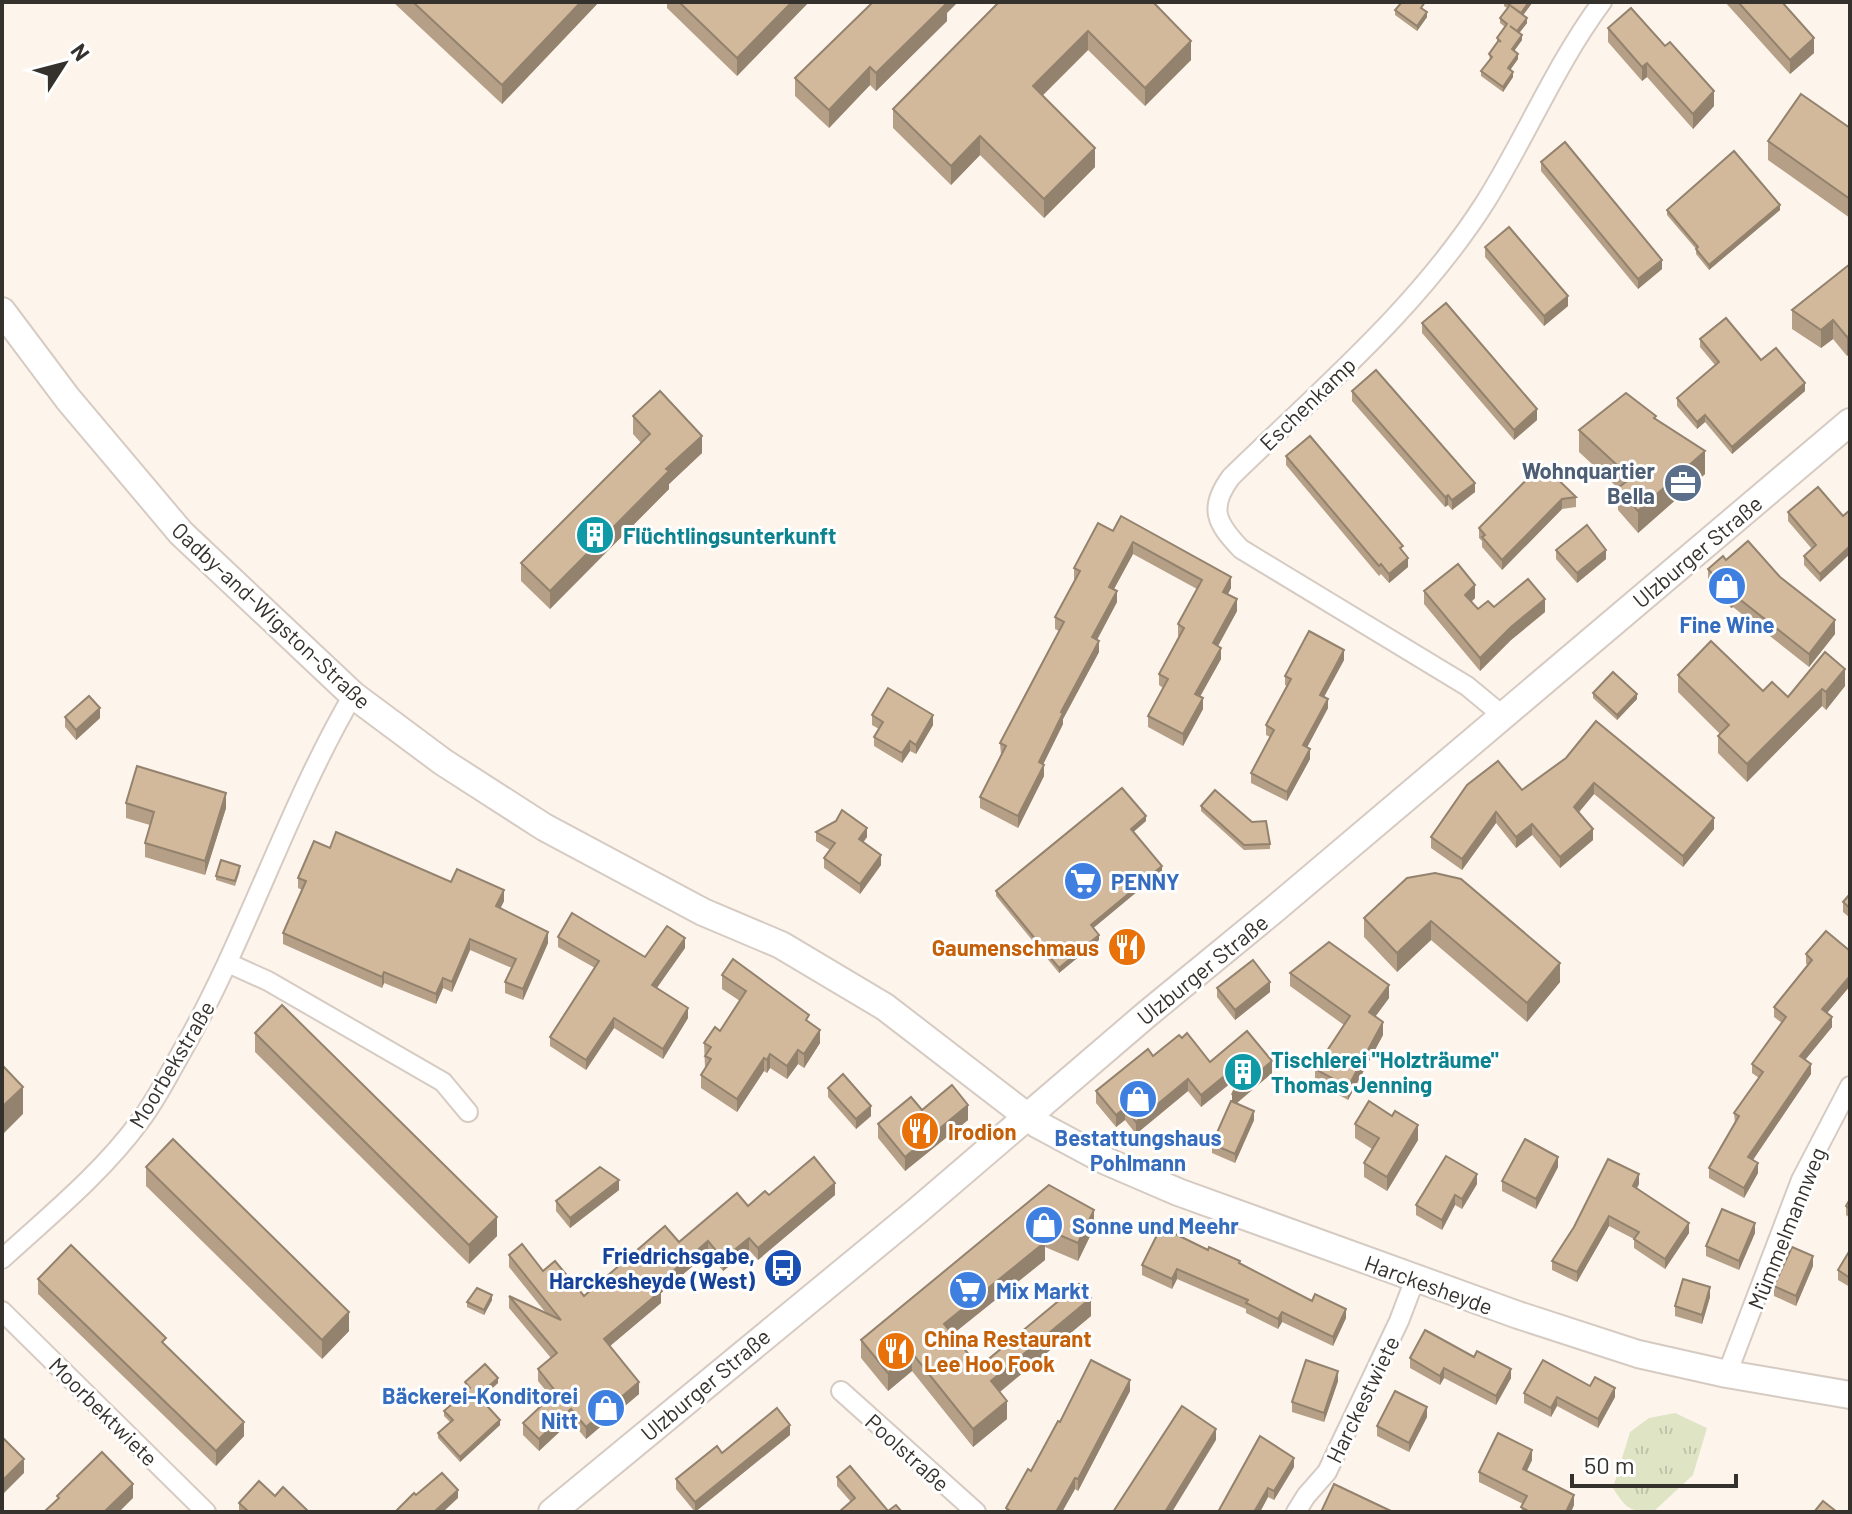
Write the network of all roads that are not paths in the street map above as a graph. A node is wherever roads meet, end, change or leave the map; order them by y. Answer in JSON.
{"nodes":[{"id":1,"x":1602,"y":2,"type":"edge"},
{"id":2,"x":2,"y":311,"type":"edge"},
{"id":3,"x":1850,"y":422,"type":"edge"},
{"id":4,"x":353,"y":695,"type":"junction"},
{"id":5,"x":1502,"y":715,"type":"junction"},
{"id":6,"x":228,"y":963,"type":"junction"},
{"id":7,"x":1850,"y":1086,"type":"edge"},
{"id":8,"x":468,"y":1112,"type":"dead end"},
{"id":9,"x":1028,"y":1116,"type":"junction"},
{"id":10,"x":2,"y":1259,"type":"edge"},
{"id":11,"x":1415,"y":1279,"type":"junction"},
{"id":12,"x":2,"y":1311,"type":"edge"},
{"id":13,"x":1727,"y":1374,"type":"junction"},
{"id":14,"x":841,"y":1391,"type":"dead end"},
{"id":15,"x":1850,"y":1395,"type":"edge"},
{"id":16,"x":206,"y":1512,"type":"edge"},
{"id":17,"x":552,"y":1512,"type":"edge"},
{"id":18,"x":976,"y":1512,"type":"edge"},
{"id":19,"x":1296,"y":1512,"type":"edge"}],
"edges":[{"from":1,"to":5,"type":"street","name":"Eschenkamp"},
{"from":2,"to":4,"type":"main road","name":"Oadby-and-Wigston-Straße"},
{"from":3,"to":5,"type":"main road","name":"Ulzburger Straße"},
{"from":4,"to":6,"type":"street","name":"Moorbekstraße"},
{"from":4,"to":9,"type":"main road","name":"Oadby-and-Wigston-Straße"},
{"from":5,"to":9,"type":"main road","name":"Ulzburger Straße"},
{"from":6,"to":8,"type":"street"},
{"from":6,"to":10,"type":"street","name":"Moorbekstraße"},
{"from":7,"to":13,"type":"street","name":"Mümmelmannweg"},
{"from":9,"to":11,"type":"main road","name":"Harckesheyde"},
{"from":9,"to":17,"type":"main road","name":"Ulzburger Straße"},
{"from":11,"to":13,"type":"main road","name":"Harckesheyde"},
{"from":11,"to":19,"type":"street","name":"Harckestwiete"},
{"from":12,"to":16,"type":"street","name":"Moorbektwiete"},
{"from":13,"to":15,"type":"main road","name":"Harckesheyde"},
{"from":14,"to":18,"type":"street","name":"Poolstraße"}]}
